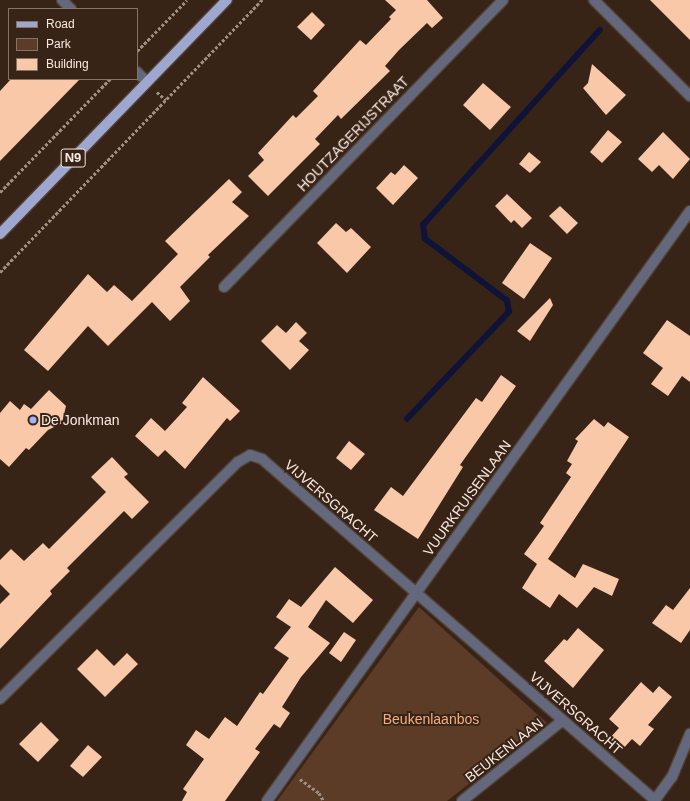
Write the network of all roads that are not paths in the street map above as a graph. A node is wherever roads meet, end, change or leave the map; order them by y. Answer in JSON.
{"nodes":[{"id":1,"x":62,"y":0,"type":"edge"},
{"id":2,"x":227,"y":0,"type":"edge"},
{"id":3,"x":503,"y":0,"type":"edge"},
{"id":4,"x":594,"y":0,"type":"edge"},
{"id":5,"x":70,"y":8,"type":"edge"},
{"id":6,"x":138,"y":73,"type":"edge"},
{"id":7,"x":146,"y":82,"type":"junction"},
{"id":8,"x":690,"y":96,"type":"edge"},
{"id":9,"x":690,"y":211,"type":"edge"},
{"id":10,"x":0,"y":234,"type":"edge"},
{"id":11,"x":224,"y":287,"type":"dead end"},
{"id":12,"x":416,"y":593,"type":"junction"},
{"id":13,"x":0,"y":699,"type":"edge"},
{"id":14,"x":563,"y":720,"type":"junction"},
{"id":15,"x":690,"y":734,"type":"edge"},
{"id":16,"x":267,"y":801,"type":"edge"},
{"id":17,"x":462,"y":801,"type":"edge"},
{"id":18,"x":656,"y":801,"type":"edge"}],
"edges":[{"from":1,"to":5,"type":"street"},
{"from":2,"to":7,"type":"main road","number":"N9"},
{"from":3,"to":11,"type":"street","name":"HOUTZAGERIJSTRAAT"},
{"from":4,"to":8,"type":"street"},
{"from":6,"to":7,"type":"street"},
{"from":7,"to":10,"type":"main road","number":"N9"},
{"from":9,"to":12,"type":"street","name":"VUURKRUISENLAAN"},
{"from":12,"to":13,"type":"street","name":"VIJVERSGRACHT"},
{"from":12,"to":14,"type":"street","name":"VIJVERSGRACHT"},
{"from":12,"to":16,"type":"street","name":"VUURKRUISENLAAN"},
{"from":14,"to":17,"type":"street","name":"BEUKENLAAN"},
{"from":14,"to":18,"type":"street","name":"VIJVERSGRACHT"},
{"from":15,"to":18,"type":"street"}]}
